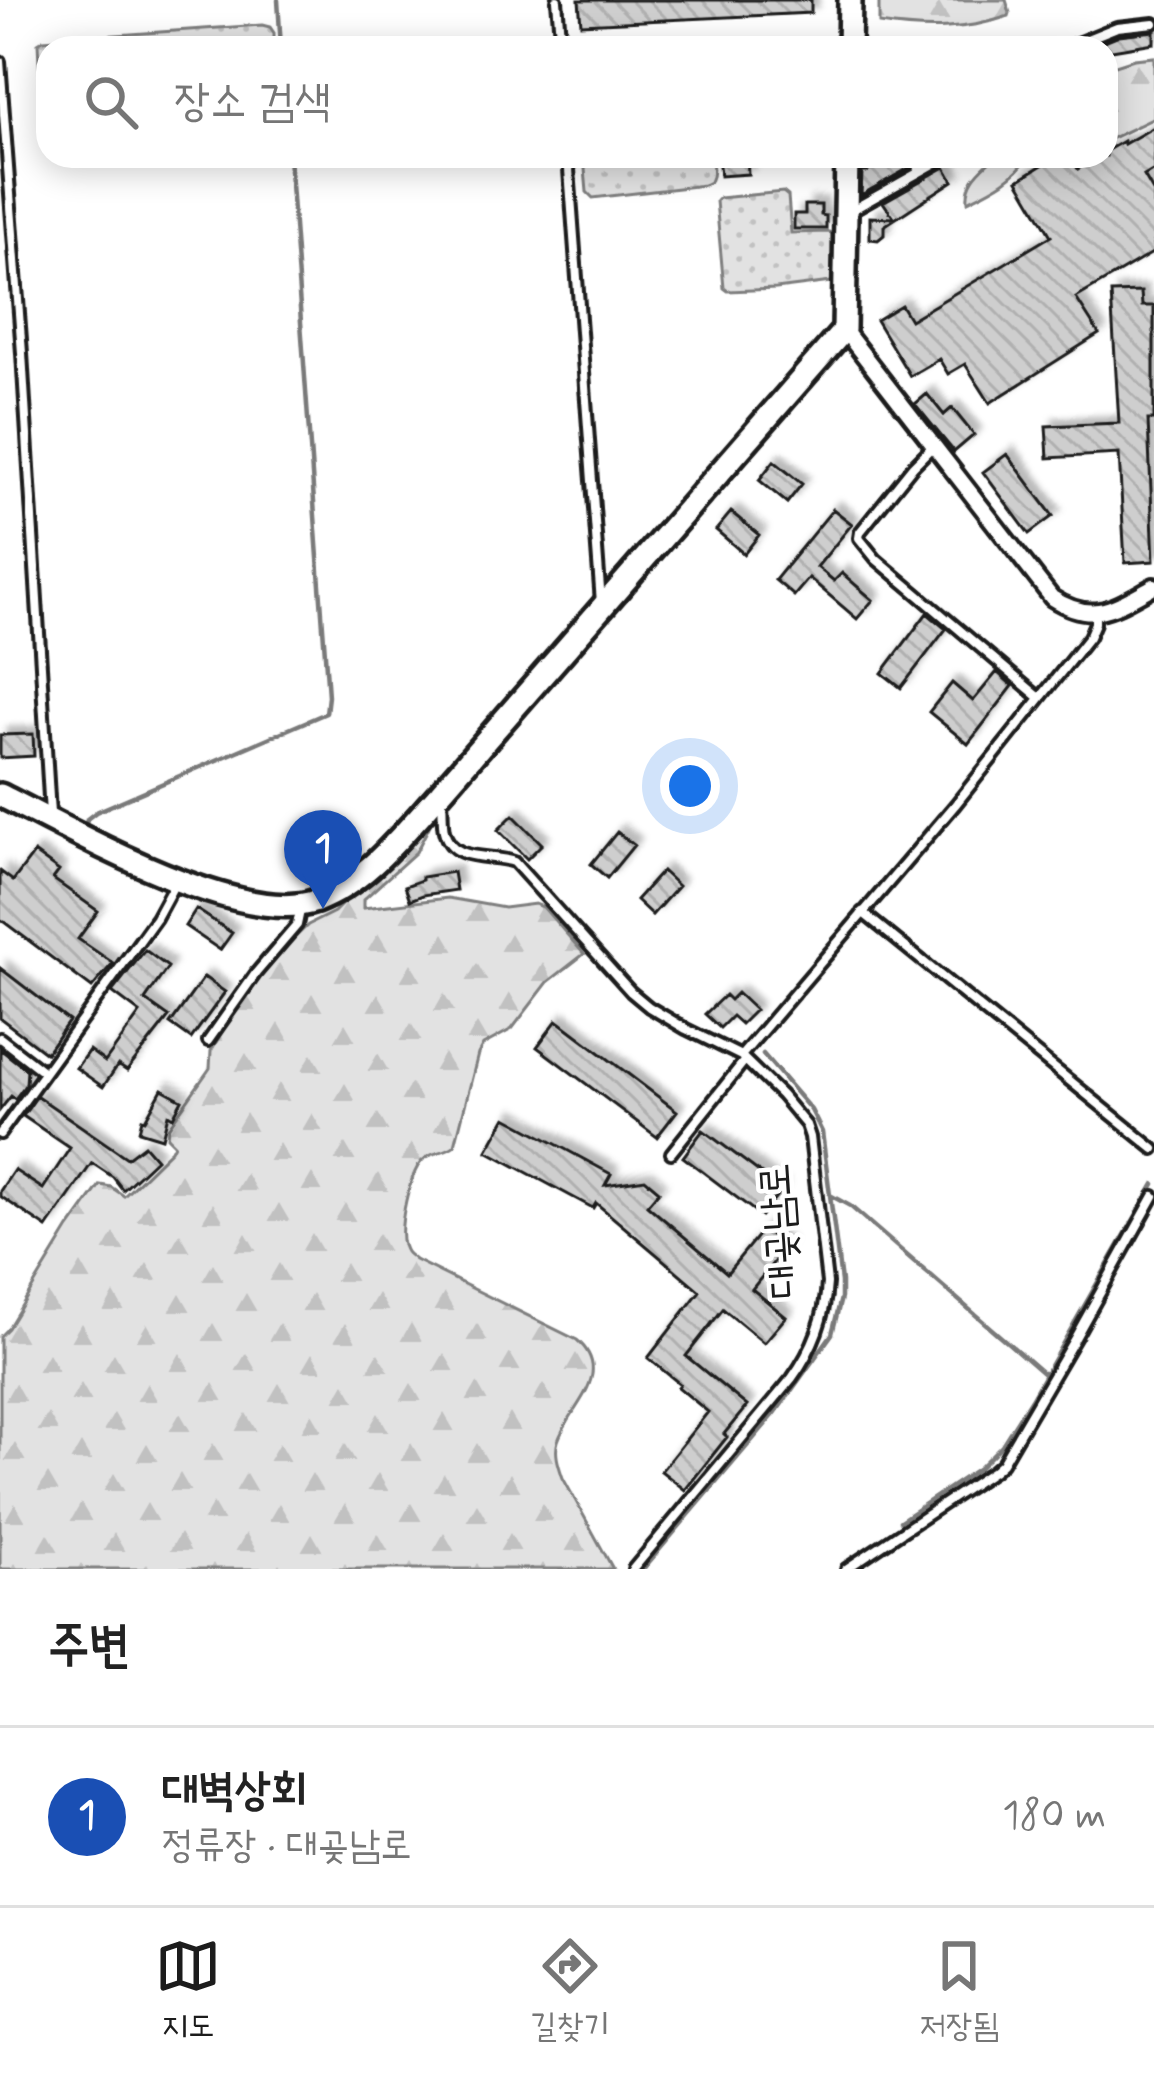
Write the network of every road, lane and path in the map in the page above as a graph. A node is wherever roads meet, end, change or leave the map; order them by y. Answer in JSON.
{"nodes":[{"id":1,"x":557,"y":0,"type":"edge"},
{"id":2,"x":850,"y":0,"type":"edge"},
{"id":3,"x":1154,"y":22,"type":"edge"},
{"id":4,"x":559,"y":36,"type":"edge"},
{"id":5,"x":849,"y":36,"type":"edge"},
{"id":6,"x":1090,"y":36,"type":"edge"},
{"id":7,"x":0,"y":61,"type":"edge"},
{"id":8,"x":569,"y":168,"type":"edge"},
{"id":9,"x":852,"y":168,"type":"edge"},
{"id":10,"x":918,"y":168,"type":"edge"},
{"id":11,"x":926,"y":168,"type":"edge"},
{"id":12,"x":920,"y":171,"type":"junction"},
{"id":13,"x":846,"y":214,"type":"junction"},
{"id":14,"x":844,"y":330,"type":"junction"},
{"id":15,"x":933,"y":446,"type":"junction"},
{"id":16,"x":1154,"y":586,"type":"edge"},
{"id":17,"x":602,"y":605,"type":"junction"},
{"id":18,"x":1095,"y":613,"type":"junction"},
{"id":19,"x":1040,"y":698,"type":"junction"},
{"id":20,"x":440,"y":794,"type":"junction"},
{"id":21,"x":0,"y":795,"type":"edge"},
{"id":22,"x":50,"y":819,"type":"junction"},
{"id":23,"x":177,"y":880,"type":"junction"},
{"id":24,"x":301,"y":905,"type":"junction"},
{"id":25,"x":862,"y":912,"type":"junction"},
{"id":26,"x":0,"y":1038,"type":"edge"},
{"id":27,"x":208,"y":1041,"type":"dead end"},
{"id":28,"x":743,"y":1058,"type":"junction"},
{"id":29,"x":44,"y":1072,"type":"junction"},
{"id":30,"x":0,"y":1134,"type":"edge"},
{"id":31,"x":1154,"y":1149,"type":"edge"},
{"id":32,"x":671,"y":1153,"type":"dead end"},
{"id":33,"x":1154,"y":1196,"type":"edge"},
{"id":34,"x":633,"y":1569,"type":"edge"},
{"id":35,"x":846,"y":1569,"type":"edge"}],
"edges":[{"from":1,"to":4,"type":"lane"},
{"from":2,"to":5,"type":"street"},
{"from":3,"to":6,"type":"lane"},
{"from":7,"to":22,"type":"lane"},
{"from":8,"to":17,"type":"lane"},
{"from":9,"to":13,"type":"street"},
{"from":10,"to":12,"type":"lane"},
{"from":11,"to":12,"type":"lane"},
{"from":12,"to":13,"type":"lane"},
{"from":13,"to":14,"type":"street"},
{"from":14,"to":15,"type":"street"},
{"from":14,"to":17,"type":"street"},
{"from":15,"to":18,"type":"street"},
{"from":15,"to":19,"type":"lane"},
{"from":16,"to":18,"type":"street"},
{"from":17,"to":20,"type":"street"},
{"from":18,"to":19,"type":"lane"},
{"from":19,"to":25,"type":"lane"},
{"from":20,"to":24,"type":"street"},
{"from":20,"to":28,"type":"lane","name":"대곶남로"},
{"from":21,"to":22,"type":"street"},
{"from":22,"to":23,"type":"street"},
{"from":23,"to":24,"type":"street"},
{"from":23,"to":29,"type":"lane"},
{"from":24,"to":27,"type":"lane"},
{"from":25,"to":28,"type":"lane"},
{"from":25,"to":31,"type":"lane"},
{"from":26,"to":29,"type":"lane"},
{"from":28,"to":32,"type":"lane"},
{"from":28,"to":34,"type":"lane","name":"대곶남로"},
{"from":29,"to":30,"type":"lane"},
{"from":33,"to":35,"type":"lane"}]}
